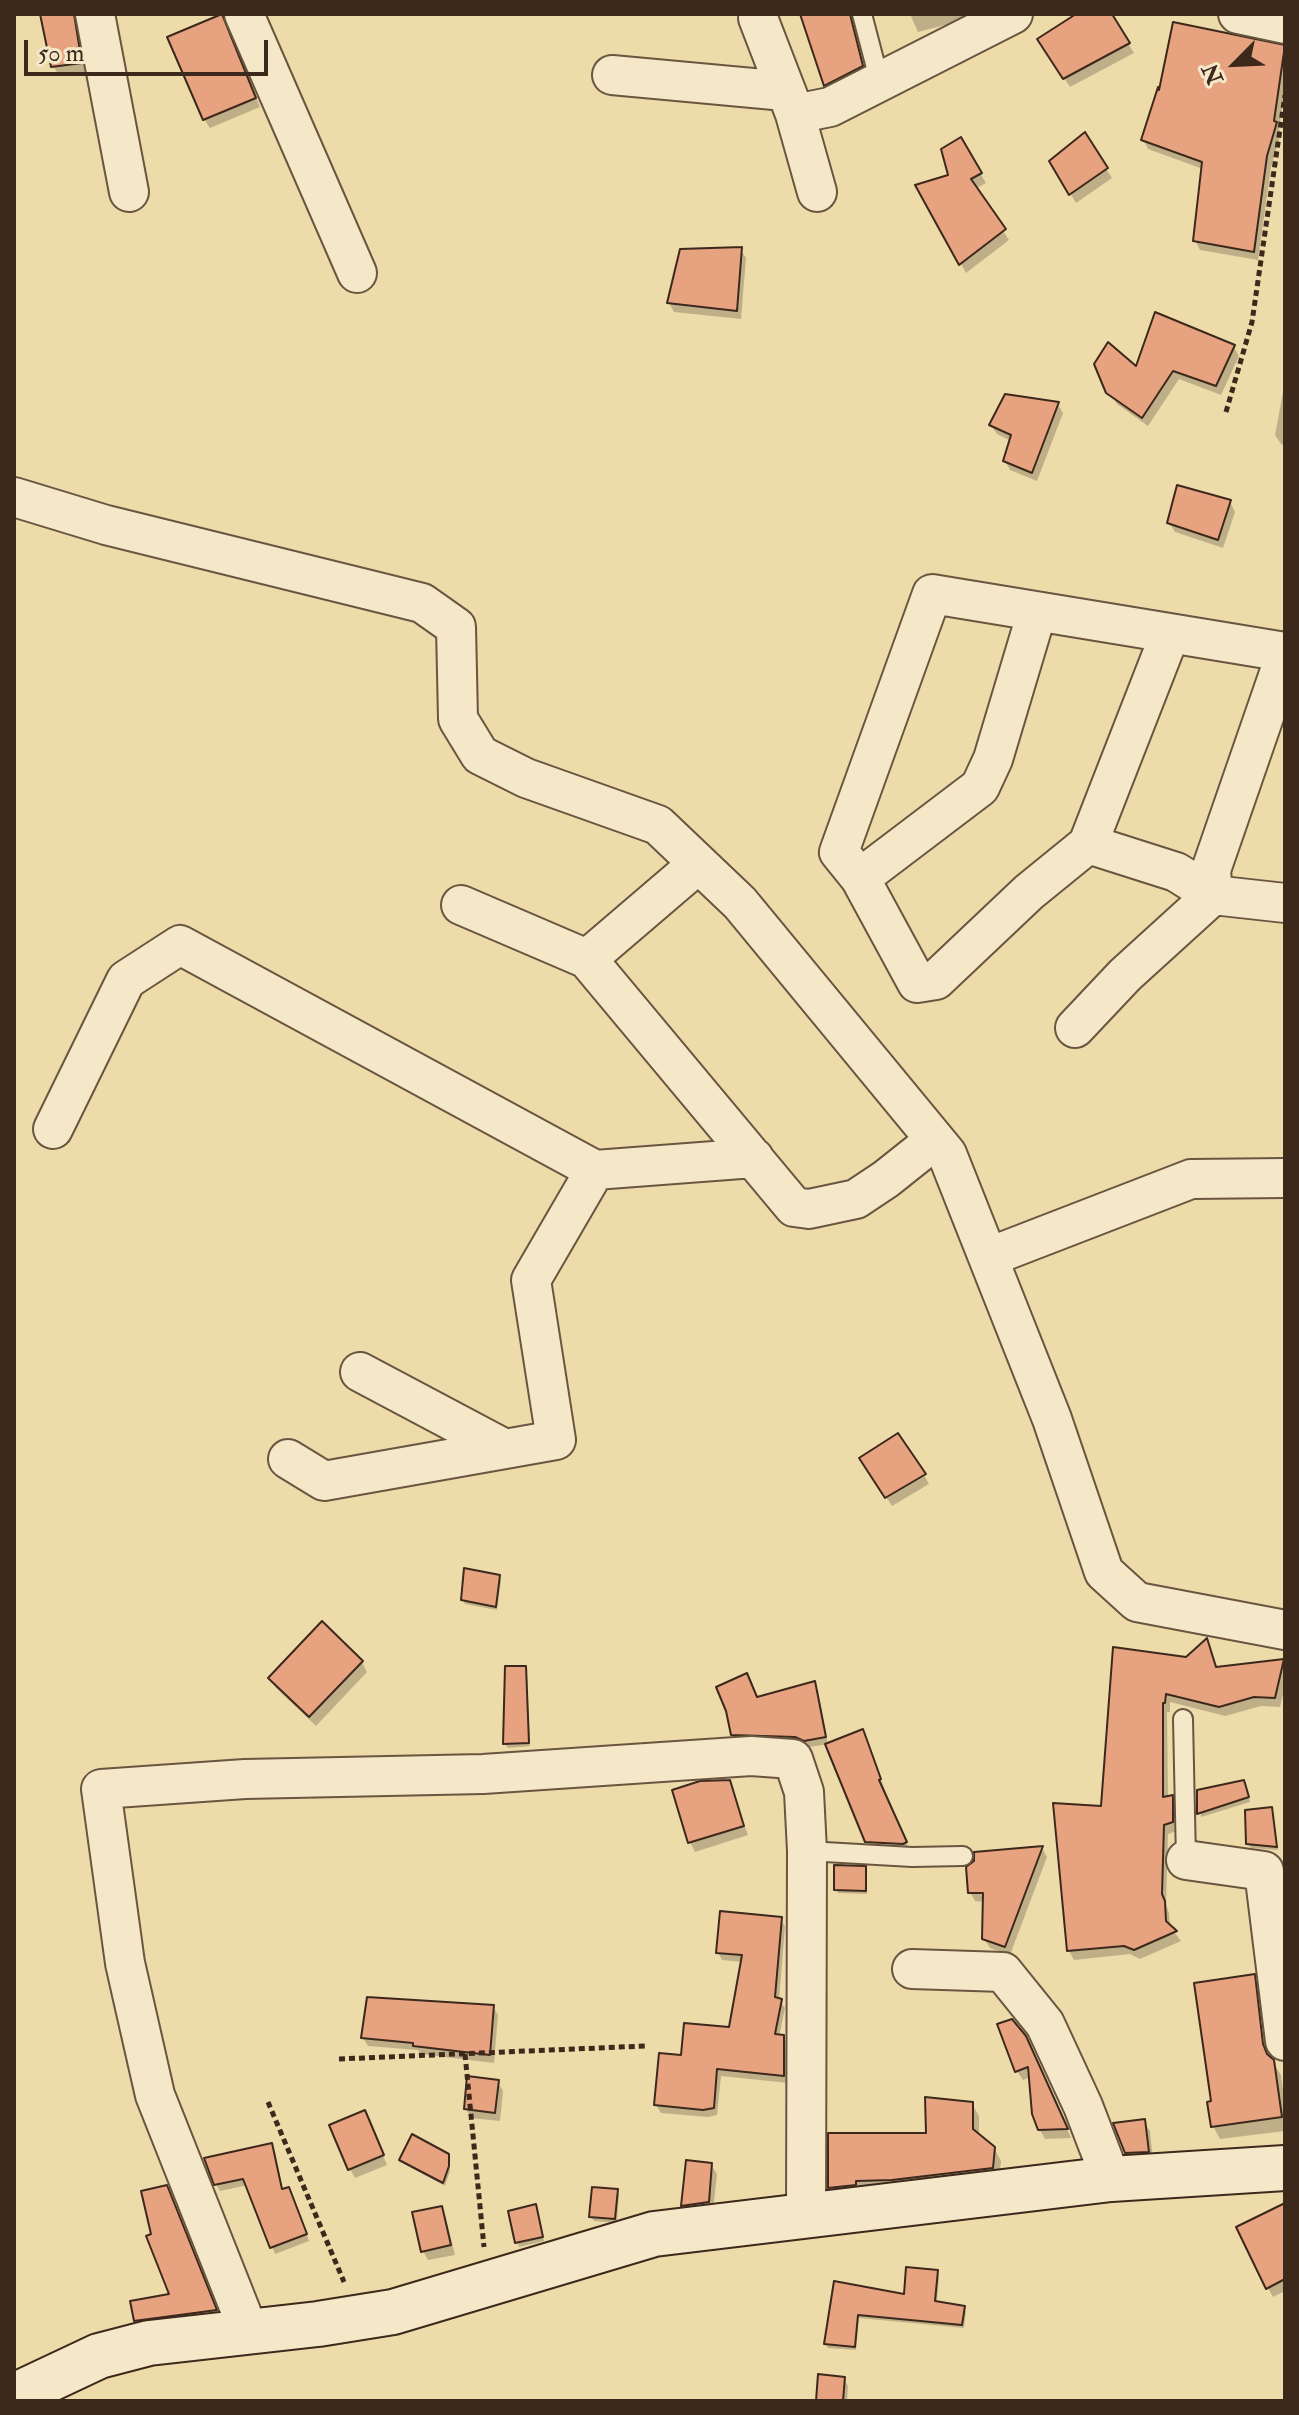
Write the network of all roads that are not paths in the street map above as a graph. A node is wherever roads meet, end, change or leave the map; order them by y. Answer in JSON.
{"nodes":[{"id":1,"x":95,"y":14,"type":"edge"},
{"id":2,"x":244,"y":14,"type":"edge"},
{"id":3,"x":862,"y":14,"type":"edge"},
{"id":4,"x":1013,"y":14,"type":"edge"},
{"id":5,"x":1238,"y":14,"type":"edge"},
{"id":6,"x":758,"y":18,"type":"dead end"},
{"id":7,"x":1285,"y":24,"type":"edge"},
{"id":8,"x":612,"y":75,"type":"dead end"},
{"id":9,"x":880,"y":83,"type":"junction"},
{"id":10,"x":790,"y":103,"type":"junction"},
{"id":11,"x":129,"y":192,"type":"dead end"},
{"id":12,"x":817,"y":192,"type":"dead end"},
{"id":13,"x":357,"y":273,"type":"dead end"},
{"id":14,"x":14,"y":497,"type":"edge"},
{"id":15,"x":1037,"y":612,"type":"junction"},
{"id":16,"x":1170,"y":634,"type":"junction"},
{"id":17,"x":1285,"y":654,"type":"edge"},
{"id":18,"x":1088,"y":844,"type":"junction"},
{"id":19,"x":698,"y":864,"type":"junction"},
{"id":20,"x":860,"y":878,"type":"junction"},
{"id":21,"x":1213,"y":895,"type":"junction"},
{"id":22,"x":1285,"y":903,"type":"edge"},
{"id":23,"x":461,"y":905,"type":"dead end"},
{"id":24,"x":587,"y":959,"type":"junction"},
{"id":25,"x":1075,"y":1028,"type":"dead end"},
{"id":26,"x":53,"y":1129,"type":"dead end"},
{"id":27,"x":935,"y":1140,"type":"junction"},
{"id":28,"x":754,"y":1158,"type":"junction"},
{"id":29,"x":595,"y":1170,"type":"junction"},
{"id":30,"x":1285,"y":1178,"type":"edge"},
{"id":31,"x":989,"y":1257,"type":"junction"},
{"id":32,"x":360,"y":1372,"type":"dead end"},
{"id":33,"x":505,"y":1449,"type":"junction"},
{"id":34,"x":288,"y":1459,"type":"dead end"},
{"id":35,"x":1285,"y":1630,"type":"edge"},
{"id":36,"x":1183,"y":1719,"type":"dead end"},
{"id":37,"x":807,"y":1851,"type":"junction"},
{"id":38,"x":963,"y":1856,"type":"dead end"},
{"id":39,"x":1186,"y":1860,"type":"joint"},
{"id":40,"x":912,"y":1969,"type":"dead end"},
{"id":41,"x":1285,"y":2041,"type":"edge"},
{"id":42,"x":1285,"y":2168,"type":"edge"},
{"id":43,"x":1111,"y":2179,"type":"junction"},
{"id":44,"x":806,"y":2215,"type":"junction"},
{"id":45,"x":249,"y":2332,"type":"junction"},
{"id":46,"x":14,"y":2396,"type":"edge"}],
"edges":[{"from":1,"to":11,"type":"street"},
{"from":2,"to":13,"type":"street"},
{"from":3,"to":9,"type":"lane"},
{"from":4,"to":9,"type":"street"},
{"from":5,"to":7,"type":"street"},
{"from":6,"to":10,"type":"street"},
{"from":8,"to":10,"type":"street"},
{"from":9,"to":10,"type":"street"},
{"from":10,"to":12,"type":"street"},
{"from":14,"to":19,"type":"street"},
{"from":15,"to":16,"type":"street"},
{"from":15,"to":20,"type":"street"},
{"from":15,"to":20,"type":"street"},
{"from":16,"to":17,"type":"street"},
{"from":16,"to":18,"type":"street"},
{"from":17,"to":21,"type":"street"},
{"from":18,"to":20,"type":"street"},
{"from":18,"to":21,"type":"street"},
{"from":19,"to":24,"type":"street"},
{"from":19,"to":27,"type":"street"},
{"from":21,"to":22,"type":"street"},
{"from":21,"to":25,"type":"street"},
{"from":23,"to":24,"type":"street"},
{"from":24,"to":28,"type":"street"},
{"from":26,"to":29,"type":"street"},
{"from":27,"to":28,"type":"street"},
{"from":27,"to":31,"type":"street"},
{"from":28,"to":29,"type":"street"},
{"from":29,"to":33,"type":"street"},
{"from":30,"to":31,"type":"street"},
{"from":31,"to":35,"type":"street"},
{"from":32,"to":33,"type":"street"},
{"from":33,"to":34,"type":"street"},
{"from":36,"to":39,"type":"lane"},
{"from":37,"to":38,"type":"lane"},
{"from":37,"to":44,"type":"street"},
{"from":37,"to":45,"type":"street"},
{"from":39,"to":41,"type":"street"},
{"from":40,"to":43,"type":"street"},
{"from":42,"to":43,"type":"street"},
{"from":43,"to":44,"type":"street"},
{"from":44,"to":45,"type":"street"},
{"from":45,"to":46,"type":"street"}]}
